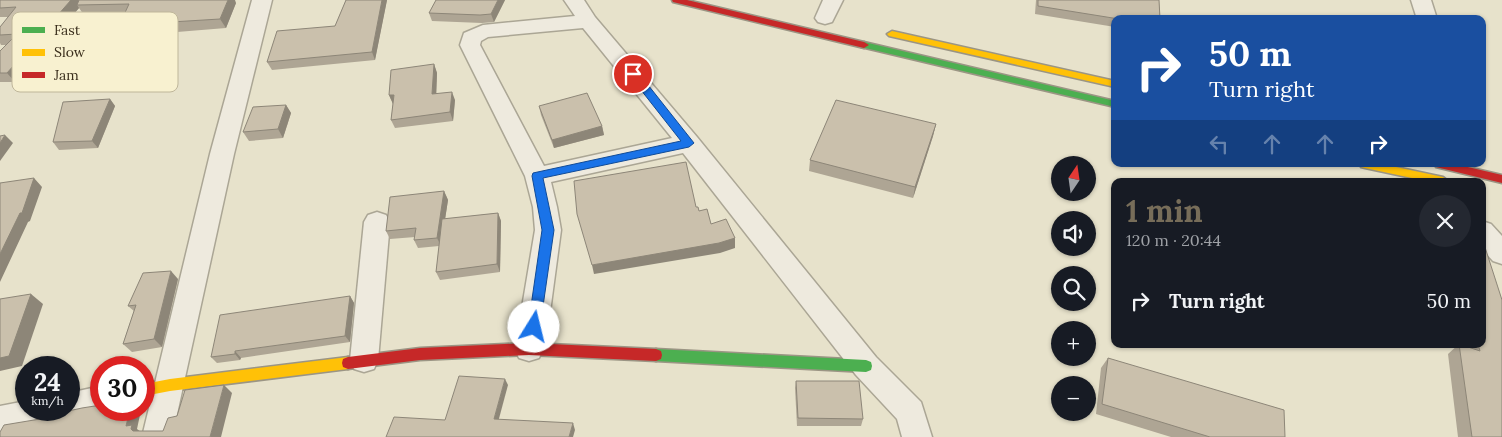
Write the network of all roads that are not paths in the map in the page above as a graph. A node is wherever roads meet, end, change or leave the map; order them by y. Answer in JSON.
{"nodes":[{"id":1,"x":262,"y":0,"type":"edge"},
{"id":2,"x":574,"y":0,"type":"edge"},
{"id":3,"x":676,"y":0,"type":"edge"},
{"id":4,"x":834,"y":0,"type":"edge"},
{"id":5,"x":1421,"y":0,"type":"edge"},
{"id":6,"x":1426,"y":15,"type":"edge"},
{"id":7,"x":825,"y":18,"type":"dead end"},
{"id":8,"x":588,"y":21,"type":"junction"},
{"id":9,"x":880,"y":31,"type":"dead end"},
{"id":10,"x":1111,"y":83,"type":"edge"},
{"id":11,"x":1111,"y":103,"type":"edge"},
{"id":12,"x":689,"y":143,"type":"junction"},
{"id":13,"x":1378,"y":167,"type":"edge"},
{"id":14,"x":1470,"y":167,"type":"edge"},
{"id":15,"x":537,"y":176,"type":"junction"},
{"id":16,"x":1428,"y":178,"type":"edge"},
{"id":17,"x":1502,"y":179,"type":"edge"},
{"id":18,"x":377,"y":222,"type":"dead end"},
{"id":19,"x":1486,"y":236,"type":"edge"},
{"id":20,"x":1502,"y":254,"type":"edge"},
{"id":21,"x":529,"y":349,"type":"junction"},
{"id":22,"x":364,"y":360,"type":"junction"},
{"id":23,"x":866,"y":366,"type":"junction"},
{"id":24,"x":170,"y":385,"type":"junction"},
{"id":25,"x":155,"y":388,"type":"edge"},
{"id":26,"x":15,"y":417,"type":"edge"},
{"id":27,"x":0,"y":420,"type":"edge"},
{"id":28,"x":157,"y":437,"type":"edge"},
{"id":29,"x":917,"y":437,"type":"edge"}],
"edges":[{"from":1,"to":24,"type":"street"},
{"from":2,"to":8,"type":"street"},
{"from":3,"to":11,"type":"main road"},
{"from":4,"to":7,"type":"street"},
{"from":5,"to":6,"type":"street"},
{"from":8,"to":12,"type":"street"},
{"from":8,"to":15,"type":"street"},
{"from":9,"to":10,"type":"main road"},
{"from":12,"to":15,"type":"street"},
{"from":12,"to":23,"type":"street"},
{"from":13,"to":16,"type":"main road"},
{"from":14,"to":17,"type":"main road"},
{"from":15,"to":21,"type":"street"},
{"from":18,"to":22,"type":"street"},
{"from":19,"to":20,"type":"street"},
{"from":21,"to":22,"type":"main road"},
{"from":21,"to":23,"type":"main road"},
{"from":22,"to":24,"type":"main road"},
{"from":23,"to":29,"type":"street"},
{"from":24,"to":25,"type":"main road"},
{"from":24,"to":28,"type":"street"},
{"from":26,"to":27,"type":"street"}]}
